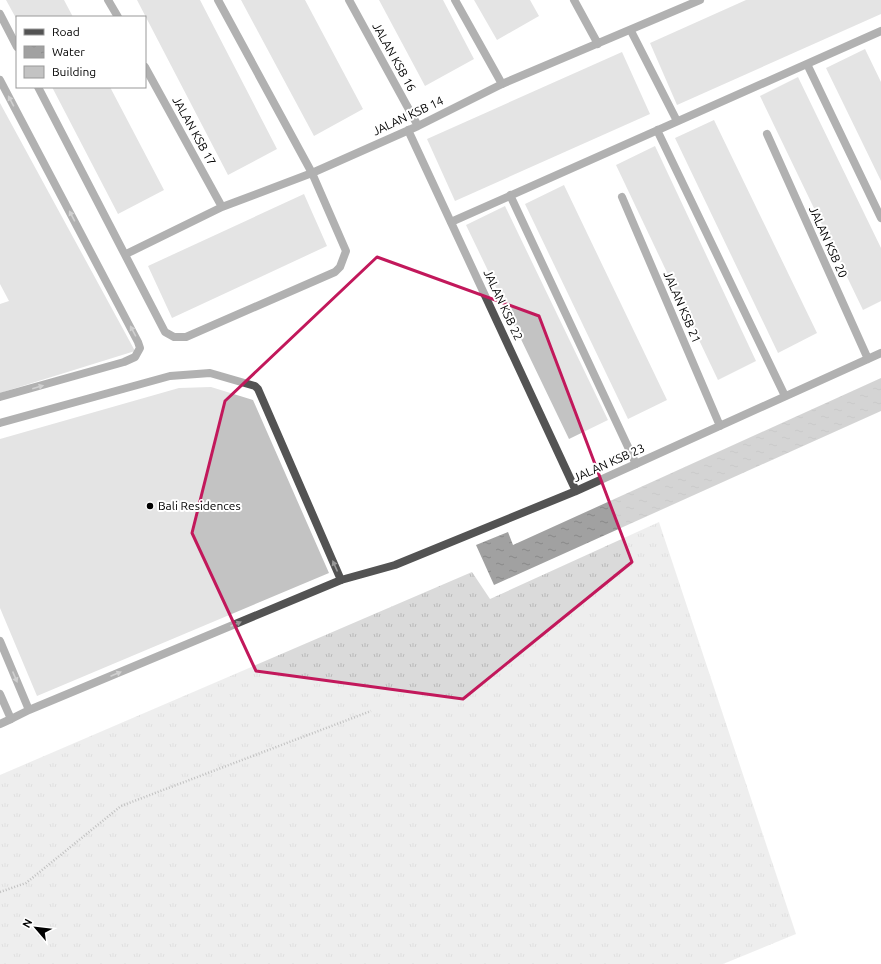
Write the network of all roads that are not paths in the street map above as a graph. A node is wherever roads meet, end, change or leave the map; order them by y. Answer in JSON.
{"nodes":[{"id":1,"x":108,"y":0,"type":"edge"},
{"id":2,"x":218,"y":0,"type":"edge"},
{"id":3,"x":349,"y":0,"type":"edge"},
{"id":4,"x":455,"y":0,"type":"edge"},
{"id":5,"x":574,"y":0,"type":"edge"},
{"id":6,"x":700,"y":0,"type":"edge"},
{"id":7,"x":0,"y":14,"type":"edge"},
{"id":8,"x":117,"y":16,"type":"edge"},
{"id":9,"x":631,"y":30,"type":"junction"},
{"id":10,"x":881,"y":31,"type":"edge"},
{"id":11,"x":598,"y":44,"type":"junction"},
{"id":12,"x":16,"y":45,"type":"edge"},
{"id":13,"x":807,"y":64,"type":"junction"},
{"id":14,"x":146,"y":69,"type":"edge"},
{"id":15,"x":0,"y":80,"type":"edge"},
{"id":16,"x":502,"y":84,"type":"junction"},
{"id":17,"x":39,"y":88,"type":"edge"},
{"id":18,"x":677,"y":121,"type":"junction"},
{"id":19,"x":418,"y":126,"type":"junction"},
{"id":20,"x":408,"y":130,"type":"junction"},
{"id":21,"x":657,"y":130,"type":"junction"},
{"id":22,"x":767,"y":134,"type":"dead end"},
{"id":23,"x":312,"y":173,"type":"junction"},
{"id":24,"x":510,"y":195,"type":"junction"},
{"id":25,"x":622,"y":198,"type":"dead end"},
{"id":26,"x":222,"y":207,"type":"junction"},
{"id":27,"x":881,"y":218,"type":"edge"},
{"id":28,"x":451,"y":222,"type":"junction"},
{"id":29,"x":126,"y":254,"type":"junction"},
{"id":30,"x":881,"y":353,"type":"edge"},
{"id":31,"x":868,"y":359,"type":"junction"},
{"id":32,"x":785,"y":396,"type":"junction"},
{"id":33,"x":0,"y":397,"type":"edge"},
{"id":34,"x":0,"y":423,"type":"edge"},
{"id":35,"x":720,"y":426,"type":"junction"},
{"id":36,"x":636,"y":464,"type":"junction"},
{"id":37,"x":576,"y":491,"type":"junction"},
{"id":38,"x":341,"y":580,"type":"junction"},
{"id":39,"x":0,"y":641,"type":"edge"},
{"id":40,"x":0,"y":694,"type":"edge"},
{"id":41,"x":29,"y":710,"type":"junction"},
{"id":42,"x":11,"y":719,"type":"junction"},
{"id":43,"x":0,"y":724,"type":"edge"}],
"edges":[{"from":1,"to":8,"type":"street"},
{"from":2,"to":23,"type":"street"},
{"from":3,"to":19,"type":"street","name":"JALAN KSB 16"},
{"from":4,"to":16,"type":"street"},
{"from":5,"to":11,"type":"street"},
{"from":6,"to":9,"type":"street","name":"JALAN KSB 14"},
{"from":7,"to":12,"type":"street"},
{"from":9,"to":11,"type":"street","name":"JALAN KSB 14"},
{"from":9,"to":18,"type":"street"},
{"from":10,"to":13,"type":"street"},
{"from":11,"to":16,"type":"street","name":"JALAN KSB 14"},
{"from":13,"to":18,"type":"street"},
{"from":13,"to":27,"type":"street"},
{"from":14,"to":26,"type":"street","name":"JALAN KSB 17"},
{"from":33,"to":15,"type":"street","one_way":true},
{"from":16,"to":19,"type":"street","name":"JALAN KSB 14"},
{"from":17,"to":29,"type":"street"},
{"from":18,"to":21,"type":"street"},
{"from":19,"to":20,"type":"street","name":"JALAN KSB 14"},
{"from":20,"to":23,"type":"street","name":"JALAN KSB 14"},
{"from":20,"to":28,"type":"street","name":"JALAN KSB 22"},
{"from":21,"to":24,"type":"street"},
{"from":21,"to":32,"type":"street"},
{"from":22,"to":31,"type":"street","name":"JALAN KSB 20"},
{"from":23,"to":26,"type":"street","name":"JALAN KSB 14"},
{"from":23,"to":29,"type":"street"},
{"from":24,"to":28,"type":"street"},
{"from":24,"to":36,"type":"street"},
{"from":25,"to":35,"type":"street","name":"JALAN KSB 21"},
{"from":26,"to":29,"type":"street","name":"JALAN KSB 14"},
{"from":28,"to":37,"type":"street","name":"JALAN KSB 22"},
{"from":30,"to":31,"type":"street","name":"JALAN KSB 23"},
{"from":31,"to":32,"type":"street","name":"JALAN KSB 23"},
{"from":32,"to":35,"type":"street","name":"JALAN KSB 23"},
{"from":38,"to":34,"type":"street","one_way":true},
{"from":35,"to":36,"type":"street","name":"JALAN KSB 23"},
{"from":36,"to":37,"type":"street","name":"JALAN KSB 23"},
{"from":37,"to":38,"type":"street","name":"JALAN KSB 23"},
{"from":41,"to":38,"type":"street","name":"JALAN KSB 23","one_way":true},
{"from":39,"to":41,"type":"street","one_way":true},
{"from":40,"to":42,"type":"street"},
{"from":41,"to":42,"type":"street","name":"JALAN KSB 23"},
{"from":42,"to":43,"type":"street","name":"JALAN KSB 23"}]}
